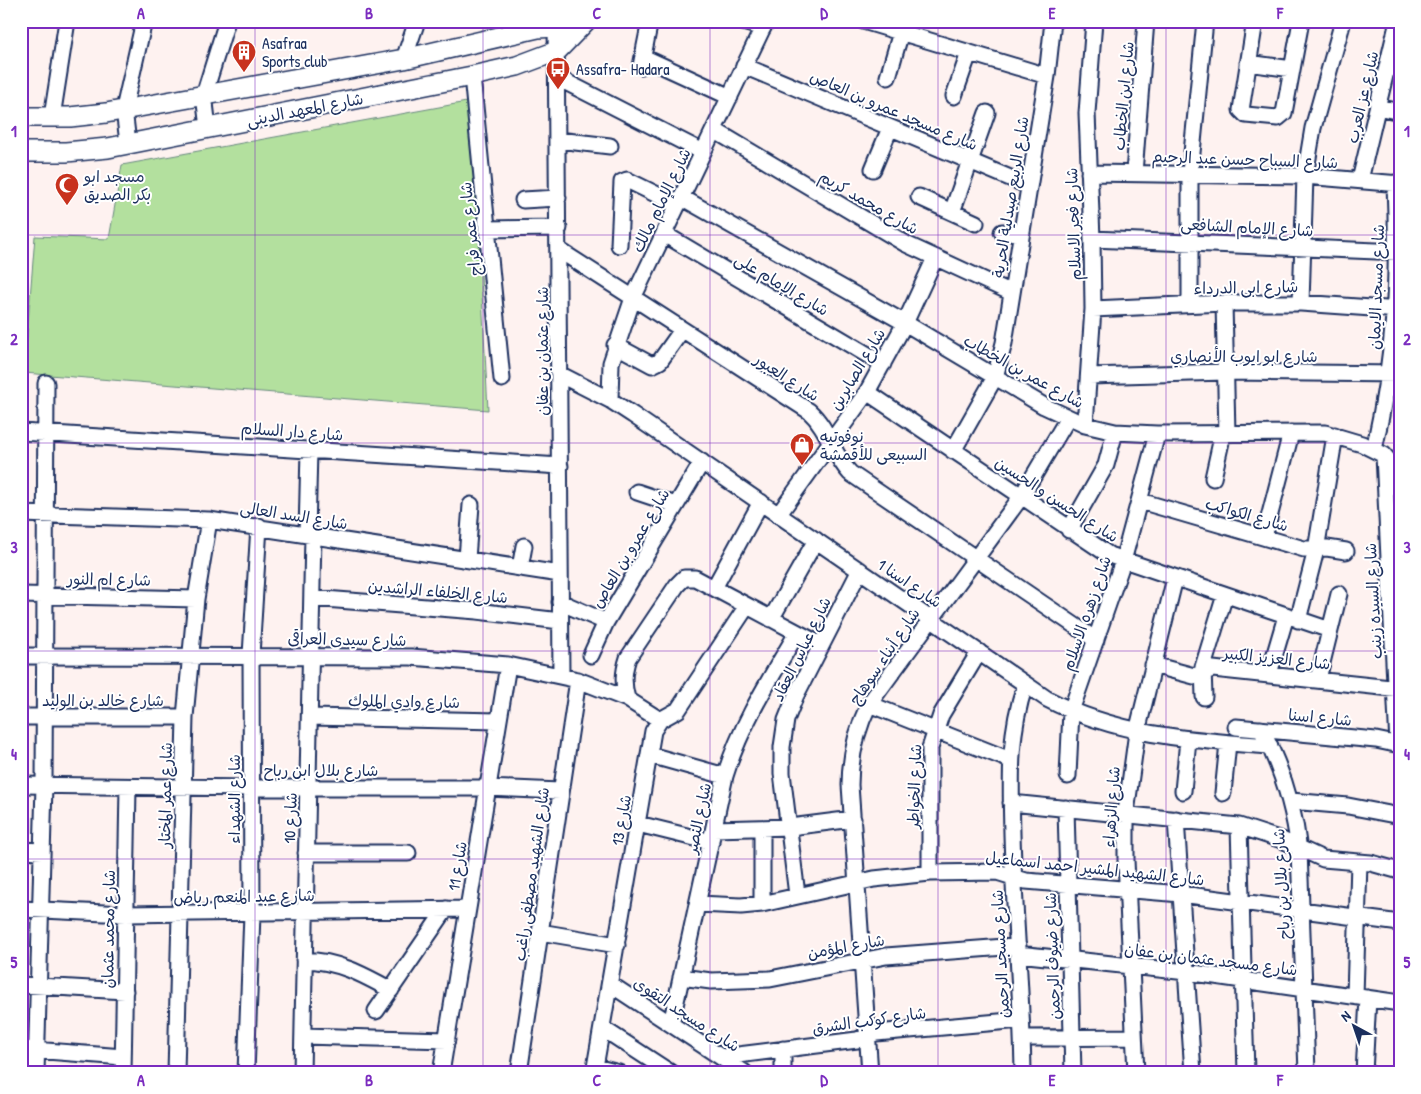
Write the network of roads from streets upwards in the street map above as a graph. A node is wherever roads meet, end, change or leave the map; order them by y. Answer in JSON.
{"nodes":[{"id":1,"x":67,"y":21,"type":"edge"},
{"id":2,"x":144,"y":21,"type":"edge"},
{"id":3,"x":227,"y":21,"type":"edge"},
{"id":4,"x":417,"y":21,"type":"edge"},
{"id":5,"x":650,"y":21,"type":"edge"},
{"id":6,"x":739,"y":21,"type":"edge"},
{"id":7,"x":863,"y":21,"type":"edge"},
{"id":8,"x":1052,"y":21,"type":"edge"},
{"id":9,"x":1094,"y":21,"type":"edge"},
{"id":10,"x":1146,"y":21,"type":"edge"},
{"id":11,"x":1205,"y":21,"type":"edge"},
{"id":12,"x":1255,"y":21,"type":"edge"},
{"id":13,"x":1301,"y":21,"type":"edge"},
{"id":14,"x":1343,"y":21,"type":"edge"},
{"id":15,"x":1398,"y":21,"type":"edge"},
{"id":16,"x":556,"y":24,"type":"edge"},
{"id":17,"x":765,"y":25,"type":"edge"},
{"id":18,"x":581,"y":26,"type":"edge"},
{"id":19,"x":896,"y":27,"type":"edge"},
{"id":20,"x":557,"y":51,"type":"junction"},
{"id":21,"x":969,"y":53,"type":"junction"},
{"id":22,"x":404,"y":59,"type":"junction"},
{"id":23,"x":1248,"y":63,"type":"junction"},
{"id":24,"x":744,"y":66,"type":"junction"},
{"id":25,"x":1292,"y":69,"type":"junction"},
{"id":26,"x":472,"y":76,"type":"junction"},
{"id":27,"x":1047,"y":76,"type":"junction"},
{"id":28,"x":888,"y":77,"type":"dead end"},
{"id":29,"x":558,"y":78,"type":"junction"},
{"id":30,"x":204,"y":95,"type":"junction"},
{"id":31,"x":954,"y":96,"type":"dead end"},
{"id":32,"x":730,"y":97,"type":"junction"},
{"id":33,"x":1378,"y":108,"type":"junction"},
{"id":34,"x":124,"y":109,"type":"junction"},
{"id":35,"x":1400,"y":112,"type":"edge"},
{"id":36,"x":987,"y":113,"type":"dead end"},
{"id":37,"x":21,"y":117,"type":"edge"},
{"id":38,"x":52,"y":117,"type":"junction"},
{"id":39,"x":208,"y":128,"type":"junction"},
{"id":40,"x":890,"y":128,"type":"junction"},
{"id":41,"x":714,"y":130,"type":"junction"},
{"id":42,"x":558,"y":140,"type":"junction"},
{"id":43,"x":128,"y":143,"type":"junction"},
{"id":44,"x":610,"y":146,"type":"dead end"},
{"id":45,"x":21,"y":152,"type":"edge"},
{"id":46,"x":703,"y":152,"type":"junction"},
{"id":47,"x":971,"y":162,"type":"junction"},
{"id":48,"x":873,"y":168,"type":"dead end"},
{"id":49,"x":1089,"y":173,"type":"junction"},
{"id":50,"x":1134,"y":173,"type":"junction"},
{"id":51,"x":1190,"y":173,"type":"junction"},
{"id":52,"x":1305,"y":176,"type":"junction"},
{"id":53,"x":1360,"y":180,"type":"junction"},
{"id":54,"x":1397,"y":184,"type":"edge"},
{"id":55,"x":1029,"y":186,"type":"junction"},
{"id":56,"x":919,"y":197,"type":"dead end"},
{"id":57,"x":558,"y":198,"type":"junction"},
{"id":58,"x":523,"y":200,"type":"dead end"},
{"id":59,"x":680,"y":201,"type":"junction"},
{"id":60,"x":952,"y":212,"type":"junction"},
{"id":61,"x":976,"y":223,"type":"dead end"},
{"id":62,"x":559,"y":228,"type":"junction"},
{"id":63,"x":488,"y":229,"type":"junction"},
{"id":64,"x":1002,"y":232,"type":"dead end"},
{"id":65,"x":1022,"y":233,"type":"junction"},
{"id":66,"x":664,"y":234,"type":"junction"},
{"id":67,"x":1092,"y":239,"type":"junction"},
{"id":68,"x":1191,"y":242,"type":"junction"},
{"id":69,"x":619,"y":245,"type":"dead end"},
{"id":70,"x":1303,"y":247,"type":"junction"},
{"id":71,"x":559,"y":250,"type":"junction"},
{"id":72,"x":1399,"y":252,"type":"edge"},
{"id":73,"x":935,"y":258,"type":"junction"},
{"id":74,"x":1012,"y":293,"type":"junction"},
{"id":75,"x":633,"y":298,"type":"junction"},
{"id":76,"x":1224,"y":303,"type":"junction"},
{"id":77,"x":1301,"y":303,"type":"junction"},
{"id":78,"x":1190,"y":304,"type":"junction"},
{"id":79,"x":1093,"y":309,"type":"junction"},
{"id":80,"x":1398,"y":310,"type":"edge"},
{"id":81,"x":905,"y":323,"type":"junction"},
{"id":82,"x":682,"y":330,"type":"junction"},
{"id":83,"x":615,"y":345,"type":"junction"},
{"id":84,"x":883,"y":364,"type":"junction"},
{"id":85,"x":1225,"y":372,"type":"junction"},
{"id":86,"x":559,"y":374,"type":"junction"},
{"id":87,"x":1394,"y":374,"type":"edge"},
{"id":88,"x":1089,"y":376,"type":"junction"},
{"id":89,"x":995,"y":377,"type":"junction"},
{"id":90,"x":502,"y":379,"type":"dead end"},
{"id":91,"x":46,"y":383,"type":"dead end"},
{"id":92,"x":867,"y":392,"type":"junction"},
{"id":93,"x":610,"y":400,"type":"junction"},
{"id":94,"x":1068,"y":418,"type":"junction"},
{"id":95,"x":1085,"y":425,"type":"junction"},
{"id":96,"x":21,"y":432,"type":"edge"},
{"id":97,"x":45,"y":432,"type":"junction"},
{"id":98,"x":1115,"y":432,"type":"junction"},
{"id":99,"x":1225,"y":433,"type":"junction"},
{"id":100,"x":1291,"y":433,"type":"junction"},
{"id":101,"x":1157,"y":434,"type":"junction"},
{"id":102,"x":1335,"y":435,"type":"junction"},
{"id":103,"x":831,"y":442,"type":"junction"},
{"id":104,"x":309,"y":450,"type":"junction"},
{"id":105,"x":953,"y":450,"type":"junction"},
{"id":106,"x":1379,"y":452,"type":"junction"},
{"id":107,"x":1400,"y":455,"type":"edge"},
{"id":108,"x":702,"y":462,"type":"junction"},
{"id":109,"x":560,"y":466,"type":"junction"},
{"id":110,"x":1400,"y":474,"type":"edge"},
{"id":111,"x":1213,"y":478,"type":"dead end"},
{"id":112,"x":637,"y":492,"type":"dead end"},
{"id":113,"x":1021,"y":497,"type":"junction"},
{"id":114,"x":1140,"y":501,"type":"junction"},
{"id":115,"x":761,"y":502,"type":"junction"},
{"id":116,"x":471,"y":505,"type":"dead end"},
{"id":117,"x":676,"y":506,"type":"junction"},
{"id":118,"x":21,"y":514,"type":"edge"},
{"id":119,"x":44,"y":514,"type":"junction"},
{"id":120,"x":779,"y":514,"type":"junction"},
{"id":121,"x":209,"y":520,"type":"junction"},
{"id":122,"x":259,"y":526,"type":"junction"},
{"id":123,"x":1069,"y":530,"type":"junction"},
{"id":124,"x":310,"y":534,"type":"junction"},
{"id":125,"x":1264,"y":537,"type":"junction"},
{"id":126,"x":816,"y":540,"type":"junction"},
{"id":127,"x":524,"y":546,"type":"dead end"},
{"id":128,"x":1316,"y":550,"type":"junction"},
{"id":129,"x":1346,"y":551,"type":"dead end"},
{"id":130,"x":976,"y":558,"type":"junction"},
{"id":131,"x":466,"y":559,"type":"junction"},
{"id":132,"x":1123,"y":561,"type":"junction"},
{"id":133,"x":520,"y":568,"type":"junction"},
{"id":134,"x":860,"y":570,"type":"junction"},
{"id":135,"x":1394,"y":572,"type":"edge"},
{"id":136,"x":560,"y":574,"type":"junction"},
{"id":137,"x":1175,"y":578,"type":"junction"},
{"id":138,"x":714,"y":588,"type":"junction"},
{"id":139,"x":1339,"y":594,"type":"dead end"},
{"id":140,"x":21,"y":595,"type":"edge"},
{"id":141,"x":44,"y":595,"type":"junction"},
{"id":142,"x":1225,"y":595,"type":"junction"},
{"id":143,"x":312,"y":598,"type":"junction"},
{"id":144,"x":196,"y":599,"type":"junction"},
{"id":145,"x":560,"y":602,"type":"junction"},
{"id":146,"x":746,"y":606,"type":"junction"},
{"id":147,"x":930,"y":618,"type":"junction"},
{"id":148,"x":1292,"y":618,"type":"junction"},
{"id":149,"x":771,"y":619,"type":"junction"},
{"id":150,"x":560,"y":621,"type":"junction"},
{"id":151,"x":606,"y":622,"type":"junction"},
{"id":152,"x":1396,"y":627,"type":"edge"},
{"id":153,"x":1330,"y":630,"type":"junction"},
{"id":154,"x":797,"y":633,"type":"junction"},
{"id":155,"x":1096,"y":640,"type":"junction"},
{"id":156,"x":821,"y":645,"type":"junction"},
{"id":157,"x":978,"y":652,"type":"junction"},
{"id":158,"x":591,"y":654,"type":"dead end"},
{"id":159,"x":251,"y":655,"type":"junction"},
{"id":160,"x":21,"y":656,"type":"edge"},
{"id":161,"x":44,"y":656,"type":"junction"},
{"id":162,"x":310,"y":656,"type":"junction"},
{"id":163,"x":190,"y":657,"type":"junction"},
{"id":164,"x":508,"y":665,"type":"junction"},
{"id":165,"x":1153,"y":665,"type":"junction"},
{"id":166,"x":1202,"y":674,"type":"junction"},
{"id":167,"x":1269,"y":674,"type":"junction"},
{"id":168,"x":561,"y":675,"type":"junction"},
{"id":169,"x":1318,"y":679,"type":"junction"},
{"id":170,"x":578,"y":680,"type":"junction"},
{"id":171,"x":1025,"y":684,"type":"junction"},
{"id":172,"x":1398,"y":688,"type":"edge"},
{"id":173,"x":1204,"y":697,"type":"dead end"},
{"id":174,"x":627,"y":699,"type":"junction"},
{"id":175,"x":869,"y":704,"type":"junction"},
{"id":176,"x":1071,"y":711,"type":"junction"},
{"id":177,"x":21,"y":717,"type":"edge"},
{"id":178,"x":44,"y":717,"type":"junction"},
{"id":179,"x":185,"y":717,"type":"junction"},
{"id":180,"x":310,"y":717,"type":"junction"},
{"id":181,"x":660,"y":720,"type":"junction"},
{"id":182,"x":498,"y":721,"type":"junction"},
{"id":183,"x":1236,"y":727,"type":"dead end"},
{"id":184,"x":934,"y":730,"type":"junction"},
{"id":185,"x":1261,"y":730,"type":"junction"},
{"id":186,"x":1137,"y":732,"type":"junction"},
{"id":187,"x":1188,"y":740,"type":"junction"},
{"id":188,"x":1228,"y":743,"type":"junction"},
{"id":189,"x":1399,"y":745,"type":"edge"},
{"id":190,"x":1270,"y":746,"type":"junction"},
{"id":191,"x":650,"y":755,"type":"junction"},
{"id":192,"x":1010,"y":760,"type":"junction"},
{"id":193,"x":725,"y":776,"type":"junction"},
{"id":194,"x":1068,"y":776,"type":"dead end"},
{"id":195,"x":21,"y":785,"type":"edge"},
{"id":196,"x":44,"y":785,"type":"junction"},
{"id":197,"x":128,"y":786,"type":"junction"},
{"id":198,"x":183,"y":787,"type":"junction"},
{"id":199,"x":309,"y":787,"type":"junction"},
{"id":200,"x":252,"y":788,"type":"junction"},
{"id":201,"x":487,"y":788,"type":"junction"},
{"id":202,"x":560,"y":791,"type":"junction"},
{"id":203,"x":1183,"y":791,"type":"dead end"},
{"id":204,"x":1223,"y":793,"type":"dead end"},
{"id":205,"x":1291,"y":802,"type":"junction"},
{"id":206,"x":1011,"y":803,"type":"junction"},
{"id":207,"x":1066,"y":808,"type":"junction"},
{"id":208,"x":1126,"y":813,"type":"junction"},
{"id":209,"x":1400,"y":816,"type":"edge"},
{"id":210,"x":852,"y":819,"type":"junction"},
{"id":211,"x":1176,"y":819,"type":"junction"},
{"id":212,"x":638,"y":824,"type":"junction"},
{"id":213,"x":790,"y":826,"type":"junction"},
{"id":214,"x":1239,"y":826,"type":"junction"},
{"id":215,"x":762,"y":829,"type":"junction"},
{"id":216,"x":712,"y":836,"type":"junction"},
{"id":217,"x":21,"y":850,"type":"edge"},
{"id":218,"x":1299,"y":850,"type":"junction"},
{"id":219,"x":42,"y":851,"type":"junction"},
{"id":220,"x":306,"y":853,"type":"junction"},
{"id":221,"x":408,"y":853,"type":"dead end"},
{"id":222,"x":1359,"y":862,"type":"junction"},
{"id":223,"x":1400,"y":871,"type":"edge"},
{"id":224,"x":930,"y":873,"type":"junction"},
{"id":225,"x":1013,"y":878,"type":"junction"},
{"id":226,"x":856,"y":882,"type":"junction"},
{"id":227,"x":1068,"y":885,"type":"junction"},
{"id":228,"x":1127,"y":890,"type":"junction"},
{"id":229,"x":1181,"y":894,"type":"junction"},
{"id":230,"x":798,"y":895,"type":"junction"},
{"id":231,"x":1241,"y":901,"type":"junction"},
{"id":232,"x":698,"y":904,"type":"junction"},
{"id":233,"x":762,"y":904,"type":"junction"},
{"id":234,"x":21,"y":909,"type":"edge"},
{"id":235,"x":446,"y":909,"type":"junction"},
{"id":236,"x":468,"y":909,"type":"junction"},
{"id":237,"x":1301,"y":909,"type":"junction"},
{"id":238,"x":40,"y":910,"type":"junction"},
{"id":239,"x":304,"y":913,"type":"junction"},
{"id":240,"x":126,"y":914,"type":"junction"},
{"id":241,"x":180,"y":914,"type":"junction"},
{"id":242,"x":252,"y":914,"type":"junction"},
{"id":243,"x":1358,"y":917,"type":"junction"},
{"id":244,"x":1400,"y":923,"type":"edge"},
{"id":245,"x":540,"y":932,"type":"junction"},
{"id":246,"x":617,"y":945,"type":"junction"},
{"id":247,"x":1018,"y":950,"type":"junction"},
{"id":248,"x":304,"y":960,"type":"junction"},
{"id":249,"x":861,"y":960,"type":"junction"},
{"id":250,"x":1070,"y":960,"type":"junction"},
{"id":251,"x":1131,"y":966,"type":"junction"},
{"id":252,"x":1187,"y":972,"type":"junction"},
{"id":253,"x":681,"y":977,"type":"junction"},
{"id":254,"x":1243,"y":980,"type":"junction"},
{"id":255,"x":610,"y":984,"type":"junction"},
{"id":256,"x":21,"y":985,"type":"edge"},
{"id":257,"x":38,"y":986,"type":"junction"},
{"id":258,"x":1304,"y":988,"type":"junction"},
{"id":259,"x":391,"y":990,"type":"junction"},
{"id":260,"x":125,"y":991,"type":"junction"},
{"id":261,"x":1361,"y":997,"type":"junction"},
{"id":262,"x":1400,"y":1003,"type":"edge"},
{"id":263,"x":376,"y":1011,"type":"dead end"},
{"id":264,"x":1021,"y":1020,"type":"junction"},
{"id":265,"x":671,"y":1024,"type":"junction"},
{"id":266,"x":602,"y":1028,"type":"junction"},
{"id":267,"x":302,"y":1036,"type":"junction"},
{"id":268,"x":866,"y":1036,"type":"junction"},
{"id":269,"x":1134,"y":1037,"type":"junction"},
{"id":270,"x":1023,"y":1038,"type":"junction"},
{"id":271,"x":1072,"y":1038,"type":"junction"},
{"id":272,"x":446,"y":1040,"type":"junction"},
{"id":273,"x":29,"y":1049,"type":"edge"},
{"id":274,"x":783,"y":1049,"type":"junction"},
{"id":275,"x":722,"y":1057,"type":"junction"},
{"id":276,"x":123,"y":1065,"type":"edge"},
{"id":277,"x":595,"y":1070,"type":"edge"},
{"id":278,"x":36,"y":1073,"type":"edge"},
{"id":279,"x":176,"y":1073,"type":"edge"},
{"id":280,"x":246,"y":1073,"type":"edge"},
{"id":281,"x":302,"y":1073,"type":"edge"},
{"id":282,"x":442,"y":1073,"type":"edge"},
{"id":283,"x":519,"y":1073,"type":"edge"},
{"id":284,"x":619,"y":1073,"type":"edge"},
{"id":285,"x":671,"y":1073,"type":"edge"},
{"id":286,"x":745,"y":1073,"type":"edge"},
{"id":287,"x":783,"y":1073,"type":"edge"},
{"id":288,"x":870,"y":1073,"type":"edge"},
{"id":289,"x":1023,"y":1073,"type":"edge"},
{"id":290,"x":1073,"y":1073,"type":"edge"},
{"id":291,"x":1136,"y":1073,"type":"edge"},
{"id":292,"x":1193,"y":1073,"type":"edge"},
{"id":293,"x":1246,"y":1073,"type":"edge"},
{"id":294,"x":1307,"y":1073,"type":"edge"},
{"id":295,"x":1364,"y":1073,"type":"edge"}],
"edges":[{"from":1,"to":38,"type":"street"},
{"from":2,"to":34,"type":"street"},
{"from":3,"to":30,"type":"street"},
{"from":4,"to":22,"type":"street"},
{"from":5,"to":32,"type":"street"},
{"from":6,"to":17,"type":"street"},
{"from":7,"to":19,"type":"street"},
{"from":8,"to":27,"type":"street","name":"شارع الربيع صيدلية الحرية"},
{"from":9,"to":49,"type":"street","name":"شارع فجر الاسلام"},
{"from":10,"to":50,"type":"street","name":"شارع ابن الخطاب"},
{"from":11,"to":51,"type":"street"},
{"from":12,"to":23,"type":"street"},
{"from":13,"to":25,"type":"street"},
{"from":14,"to":52,"type":"street"},
{"from":15,"to":33,"type":"street","name":"شارع عز العرب"},
{"from":16,"to":18,"type":"street","name":"شارع المعهد الدينى"},
{"from":16,"to":20,"type":"street","name":"شارع عثمان بن عفان"},
{"from":16,"to":22,"type":"street","name":"شارع المعهد الدينى"},
{"from":17,"to":24,"type":"street","name":"شارع الإمام مالك"},
{"from":18,"to":20,"type":"street","name":"شارع المعهد الدينى"},
{"from":19,"to":21,"type":"street"},
{"from":19,"to":28,"type":"street"},
{"from":20,"to":26,"type":"street","name":"شارع المعهد الدينى"},
{"from":20,"to":29,"type":"street","name":"شارع عثمان بن عفان"},
{"from":21,"to":27,"type":"street"},
{"from":21,"to":31,"type":"street"},
{"from":22,"to":30,"type":"street","name":"شارع المعهد الدينى"},
{"from":23,"to":25,"type":"street"},
{"from":23,"to":25,"type":"street"},
{"from":24,"to":32,"type":"street","name":"شارع الإمام مالك"},
{"from":24,"to":40,"type":"street","name":"شارع مسجد عمرو بن العاص"},
{"from":26,"to":39,"type":"street","name":"شارع المعهد الدينى"},
{"from":26,"to":63,"type":"street","name":"شارع عمر فراج"},
{"from":27,"to":55,"type":"street","name":"شارع الربيع صيدلية الحرية"},
{"from":29,"to":42,"type":"street","name":"شارع عثمان بن عفان"},
{"from":29,"to":46,"type":"street"},
{"from":30,"to":34,"type":"street","name":"شارع المعهد الدينى"},
{"from":30,"to":39,"type":"street"},
{"from":32,"to":41,"type":"street","name":"شارع الإمام مالك"},
{"from":33,"to":35,"type":"street"},
{"from":33,"to":53,"type":"street","name":"شارع عز العرب"},
{"from":34,"to":38,"type":"street","name":"شارع المعهد الدينى"},
{"from":34,"to":43,"type":"street"},
{"from":36,"to":47,"type":"street"},
{"from":37,"to":38,"type":"street","name":"شارع المعهد الدينى"},
{"from":39,"to":43,"type":"street","name":"شارع المعهد الدينى"},
{"from":40,"to":47,"type":"street","name":"شارع مسجد عمرو بن العاص"},
{"from":40,"to":48,"type":"street"},
{"from":41,"to":46,"type":"street","name":"شارع الإمام مالك"},
{"from":41,"to":73,"type":"street","name":"شارع محمد كريم"},
{"from":42,"to":44,"type":"street"},
{"from":42,"to":57,"type":"street","name":"شارع عثمان بن عفان"},
{"from":43,"to":45,"type":"street","name":"شارع المعهد الدينى"},
{"from":46,"to":59,"type":"street","name":"شارع الإمام مالك"},
{"from":47,"to":55,"type":"street","name":"شارع مسجد عمرو بن العاص"},
{"from":47,"to":60,"type":"street"},
{"from":49,"to":50,"type":"street","name":"شارع السباح حسن عبد الرحيم"},
{"from":49,"to":67,"type":"street","name":"شارع فجر الاسلام"},
{"from":50,"to":51,"type":"street","name":"شارع السباح حسن عبد الرحيم"},
{"from":51,"to":52,"type":"street","name":"شارع السباح حسن عبد الرحيم"},
{"from":51,"to":68,"type":"street"},
{"from":52,"to":53,"type":"street","name":"شارع السباح حسن عبد الرحيم"},
{"from":52,"to":70,"type":"street"},
{"from":53,"to":54,"type":"street","name":"شارع السباح حسن عبد الرحيم"},
{"from":54,"to":72,"type":"street","name":"شارع مسجد الايمان"},
{"from":55,"to":65,"type":"street","name":"شارع الربيع صيدلية الحرية"},
{"from":56,"to":60,"type":"street"},
{"from":57,"to":58,"type":"street"},
{"from":57,"to":62,"type":"street","name":"شارع عثمان بن عفان"},
{"from":59,"to":66,"type":"street","name":"شارع الإمام مالك"},
{"from":59,"to":69,"type":"street","name":"شارع عمر بن الخطاب"},
{"from":59,"to":81,"type":"street","name":"شارع عمر بن الخطاب"},
{"from":60,"to":61,"type":"street"},
{"from":62,"to":63,"type":"street"},
{"from":62,"to":71,"type":"street","name":"شارع عثمان بن عفان"},
{"from":63,"to":90,"type":"street","name":"شارع عمر فراج"},
{"from":64,"to":65,"type":"street"},
{"from":65,"to":74,"type":"street","name":"شارع الربيع صيدلية الحرية"},
{"from":66,"to":75,"type":"street","name":"شارع الإمام مالك"},
{"from":66,"to":84,"type":"street","name":"شارع الإمام على"},
{"from":67,"to":68,"type":"street","name":"شارع الإمام الشافعى"},
{"from":67,"to":79,"type":"street","name":"شارع فجر الاسلام"},
{"from":68,"to":70,"type":"street","name":"شارع الإمام الشافعى"},
{"from":68,"to":78,"type":"street"},
{"from":70,"to":72,"type":"street","name":"شارع الإمام الشافعى"},
{"from":70,"to":77,"type":"street"},
{"from":71,"to":75,"type":"street","name":"شارع العبور"},
{"from":71,"to":86,"type":"street","name":"شارع عثمان بن عفان"},
{"from":72,"to":80,"type":"street","name":"شارع مسجد الايمان"},
{"from":73,"to":74,"type":"street","name":"شارع محمد كريم"},
{"from":73,"to":81,"type":"street","name":"شارع الصابرين"},
{"from":74,"to":89,"type":"street","name":"شارع الربيع صيدلية الحرية"},
{"from":75,"to":82,"type":"street","name":"شارع العبور"},
{"from":75,"to":83,"type":"street","name":"شارع الإمام مالك"},
{"from":76,"to":77,"type":"street","name":"شارع ابى الدرداء"},
{"from":76,"to":78,"type":"street","name":"شارع ابى الدرداء"},
{"from":76,"to":85,"type":"street"},
{"from":77,"to":80,"type":"street","name":"شارع ابى الدرداء"},
{"from":78,"to":79,"type":"street","name":"شارع ابى الدرداء"},
{"from":79,"to":88,"type":"street","name":"شارع فجر الاسلام"},
{"from":80,"to":87,"type":"street","name":"شارع مسجد الايمان"},
{"from":81,"to":84,"type":"street","name":"شارع الصابرين"},
{"from":81,"to":89,"type":"street","name":"شارع عمر بن الخطاب"},
{"from":82,"to":83,"type":"street"},
{"from":82,"to":103,"type":"street","name":"شارع العبور"},
{"from":83,"to":93,"type":"street","name":"شارع الإمام مالك"},
{"from":84,"to":92,"type":"street","name":"شارع الصابرين"},
{"from":85,"to":87,"type":"street","name":"شارع ابو ايوب الأنصاري"},
{"from":85,"to":88,"type":"street","name":"شارع ابو ايوب الأنصاري"},
{"from":85,"to":99,"type":"street"},
{"from":86,"to":93,"type":"street","name":"شارع اسنا 1"},
{"from":86,"to":109,"type":"street","name":"شارع عثمان بن عفان"},
{"from":87,"to":106,"type":"street","name":"شارع مسجد الايمان"},
{"from":88,"to":95,"type":"street","name":"شارع فجر الاسلام"},
{"from":89,"to":94,"type":"street","name":"شارع عمر بن الخطاب"},
{"from":89,"to":105,"type":"street","name":"شارع الربيع صيدلية الحرية"},
{"from":91,"to":97,"type":"street"},
{"from":92,"to":103,"type":"street","name":"شارع الصابرين"},
{"from":92,"to":105,"type":"street","name":"شارع الحسن و الحسين"},
{"from":93,"to":108,"type":"street","name":"شارع اسنا 1"},
{"from":94,"to":95,"type":"street","name":"شارع عمر بن الخطاب"},
{"from":94,"to":113,"type":"street","name":"شارع أبناء سوهاج"},
{"from":95,"to":98,"type":"street","name":"شارع عمر بن الخطاب"},
{"from":96,"to":97,"type":"street","name":"شارع دار السلام"},
{"from":97,"to":104,"type":"street","name":"شارع دار السلام"},
{"from":97,"to":119,"type":"street"},
{"from":98,"to":101,"type":"street","name":"شارع عمر بن الخطاب"},
{"from":98,"to":123,"type":"street"},
{"from":99,"to":100,"type":"street","name":"شارع عمر بن الخطاب"},
{"from":99,"to":101,"type":"street","name":"شارع عمر بن الخطاب"},
{"from":99,"to":111,"type":"street"},
{"from":100,"to":102,"type":"street","name":"شارع عمر بن الخطاب"},
{"from":100,"to":125,"type":"street"},
{"from":101,"to":114,"type":"street","name":"شارع زهره الاسلام"},
{"from":102,"to":106,"type":"street","name":"شارع عمر بن الخطاب"},
{"from":102,"to":128,"type":"street"},
{"from":103,"to":120,"type":"street","name":"شارع الصابرين"},
{"from":103,"to":130,"type":"street","name":"شارع العبور"},
{"from":104,"to":109,"type":"street","name":"شارع دار السلام"},
{"from":104,"to":124,"type":"street","name":"شارع 10"},
{"from":105,"to":113,"type":"street","name":"شارع الحسن و الحسين"},
{"from":106,"to":107,"type":"street"},
{"from":106,"to":110,"type":"street"},
{"from":106,"to":135,"type":"street","name":"شارع السيده زينب"},
{"from":108,"to":115,"type":"street","name":"شارع اسنا 1"},
{"from":108,"to":117,"type":"street","name":"شارع عمرو بن العاص"},
{"from":109,"to":136,"type":"street","name":"شارع عثمان بن عفان"},
{"from":112,"to":117,"type":"street"},
{"from":113,"to":123,"type":"street","name":"شارع الحسن و الحسين"},
{"from":113,"to":130,"type":"street","name":"شارع أبناء سوهاج"},
{"from":114,"to":125,"type":"street","name":"شارع الكواكب"},
{"from":114,"to":132,"type":"street","name":"شارع زهره الاسلام"},
{"from":115,"to":120,"type":"street","name":"شارع اسنا 1"},
{"from":115,"to":138,"type":"street"},
{"from":116,"to":131,"type":"street"},
{"from":117,"to":151,"type":"street","name":"شارع عمرو بن العاص"},
{"from":118,"to":119,"type":"street","name":"شارع السد العالى"},
{"from":119,"to":121,"type":"street","name":"شارع السد العالى"},
{"from":119,"to":141,"type":"street"},
{"from":120,"to":126,"type":"street","name":"شارع اسنا 1"},
{"from":121,"to":122,"type":"street","name":"شارع السد العالى"},
{"from":121,"to":144,"type":"street","name":"شارع عمر المختار"},
{"from":122,"to":124,"type":"street","name":"شارع السد العالى"},
{"from":122,"to":159,"type":"street","name":"شارع الشهداء"},
{"from":123,"to":132,"type":"street","name":"شارع الحسن و الحسين"},
{"from":124,"to":131,"type":"street","name":"شارع السد العالى"},
{"from":124,"to":143,"type":"street","name":"شارع 10"},
{"from":125,"to":128,"type":"street","name":"شارع الكواكب"},
{"from":126,"to":134,"type":"street","name":"شارع اسنا 1"},
{"from":126,"to":149,"type":"street"},
{"from":127,"to":133,"type":"street"},
{"from":128,"to":129,"type":"street","name":"شارع الكواكب"},
{"from":128,"to":148,"type":"street"},
{"from":130,"to":147,"type":"street","name":"شارع أبناء سوهاج"},
{"from":130,"to":155,"type":"street","name":"شارع العبور"},
{"from":131,"to":133,"type":"street","name":"شارع السد العالى"},
{"from":132,"to":137,"type":"street","name":"شارع الحسن و الحسين"},
{"from":132,"to":155,"type":"street","name":"شارع زهره الاسلام"},
{"from":133,"to":136,"type":"street","name":"شارع السد العالى"},
{"from":134,"to":147,"type":"street","name":"شارع اسنا 1"},
{"from":134,"to":156,"type":"street","name":"شارع عباس العقاد"},
{"from":135,"to":152,"type":"street","name":"شارع السيده زينب"},
{"from":136,"to":145,"type":"street","name":"شارع عثمان بن عفان"},
{"from":137,"to":142,"type":"street","name":"شارع الحسن و الحسين"},
{"from":137,"to":165,"type":"street","name":"شارع الزهراء"},
{"from":138,"to":146,"type":"street"},
{"from":138,"to":174,"type":"street"},
{"from":139,"to":153,"type":"street"},
{"from":140,"to":141,"type":"street","name":"شارع ام النور"},
{"from":141,"to":144,"type":"street","name":"شارع ام النور"},
{"from":141,"to":161,"type":"street"},
{"from":142,"to":148,"type":"street","name":"شارع الحسن و الحسين"},
{"from":142,"to":166,"type":"street"},
{"from":143,"to":150,"type":"street","name":"شارع الخلفاء الراشدين"},
{"from":143,"to":162,"type":"street","name":"شارع 10"},
{"from":144,"to":163,"type":"street","name":"شارع عمر المختار"},
{"from":145,"to":150,"type":"street","name":"شارع عثمان بن عفان"},
{"from":145,"to":151,"type":"street"},
{"from":146,"to":149,"type":"street"},
{"from":146,"to":181,"type":"street"},
{"from":147,"to":157,"type":"street","name":"شارع اسنا 1"},
{"from":147,"to":175,"type":"street","name":"شارع أبناء سوهاج"},
{"from":148,"to":153,"type":"street","name":"شارع الحسن و الحسين"},
{"from":148,"to":167,"type":"street"},
{"from":149,"to":154,"type":"street"},
{"from":150,"to":168,"type":"street","name":"شارع عثمان بن عفان"},
{"from":151,"to":158,"type":"street","name":"شارع عمرو بن العاص"},
{"from":152,"to":172,"type":"street","name":"شارع السيده زينب"},
{"from":153,"to":169,"type":"street"},
{"from":154,"to":156,"type":"street"},
{"from":154,"to":193,"type":"street","name":"شارع النصر"},
{"from":155,"to":176,"type":"street","name":"شارع زهره الاسلام"},
{"from":156,"to":213,"type":"street","name":"شارع عباس العقاد"},
{"from":157,"to":171,"type":"street","name":"شارع اسنا 1"},
{"from":157,"to":184,"type":"street","name":"شارع الخواطر"},
{"from":159,"to":162,"type":"street","name":"شارع سيدى العراقى"},
{"from":159,"to":163,"type":"street","name":"شارع سيدى العراقى"},
{"from":159,"to":200,"type":"street","name":"شارع الشهداء"},
{"from":160,"to":161,"type":"street","name":"شارع سيدى العراقى"},
{"from":161,"to":163,"type":"street","name":"شارع سيدى العراقى"},
{"from":161,"to":178,"type":"street"},
{"from":162,"to":164,"type":"street","name":"شارع سيدى العراقى"},
{"from":162,"to":180,"type":"street","name":"شارع 10"},
{"from":163,"to":179,"type":"street","name":"شارع عمر المختار"},
{"from":164,"to":168,"type":"street","name":"شارع سيدى العراقى"},
{"from":164,"to":182,"type":"street","name":"شارع 11"},
{"from":165,"to":166,"type":"street","name":"شارع العزيز الكبير"},
{"from":165,"to":186,"type":"street","name":"شارع الزهراء"},
{"from":166,"to":167,"type":"street","name":"شارع العزيز الكبير"},
{"from":166,"to":173,"type":"street"},
{"from":167,"to":169,"type":"street","name":"شارع العزيز الكبير"},
{"from":168,"to":170,"type":"street","name":"شارع سيدى العراقى"},
{"from":169,"to":172,"type":"street","name":"شارع العزيز الكبير"},
{"from":170,"to":174,"type":"street","name":"شارع سيدى العراقى"},
{"from":170,"to":202,"type":"street","name":"شارع الشهيد مصطفى راغب"},
{"from":171,"to":176,"type":"street","name":"شارع اسنا 1"},
{"from":171,"to":192,"type":"street","name":"شارع مسجد الرحمن"},
{"from":172,"to":189,"type":"street","name":"شارع السيده زينب"},
{"from":174,"to":181,"type":"street","name":"شارع سيدى العراقى"},
{"from":175,"to":184,"type":"street"},
{"from":175,"to":210,"type":"street","name":"شارع أبناء سوهاج"},
{"from":176,"to":186,"type":"street","name":"شارع اسنا 1"},
{"from":176,"to":194,"type":"street","name":"شارع زهره الاسلام"},
{"from":177,"to":178,"type":"street","name":"شارع خالد بن الوليد"},
{"from":178,"to":179,"type":"street","name":"شارع خالد بن الوليد"},
{"from":178,"to":196,"type":"street"},
{"from":179,"to":198,"type":"street","name":"شارع عمر المختار"},
{"from":180,"to":182,"type":"street","name":"شارع وادي الملوك"},
{"from":180,"to":199,"type":"street","name":"شارع 10"},
{"from":181,"to":191,"type":"street","name":"شارع 13"},
{"from":182,"to":201,"type":"street","name":"شارع 11"},
{"from":183,"to":185,"type":"street","name":"شارع اسنا"},
{"from":184,"to":192,"type":"street"},
{"from":184,"to":224,"type":"street","name":"شارع الخواطر"},
{"from":185,"to":189,"type":"street","name":"شارع اسنا"},
{"from":185,"to":190,"type":"street","name":"شارع بلال بن رباح"},
{"from":186,"to":187,"type":"street","name":"شارع اسنا 1"},
{"from":186,"to":208,"type":"street","name":"شارع الزهراء"},
{"from":187,"to":188,"type":"street","name":"شارع اسنا 1"},
{"from":187,"to":203,"type":"street"},
{"from":188,"to":190,"type":"street","name":"شارع اسنا 1"},
{"from":188,"to":204,"type":"street"},
{"from":190,"to":205,"type":"street","name":"شارع بلال بن رباح"},
{"from":191,"to":193,"type":"street"},
{"from":191,"to":212,"type":"street","name":"شارع 13"},
{"from":192,"to":206,"type":"street","name":"شارع مسجد الرحمن"},
{"from":193,"to":216,"type":"street","name":"شارع النصر"},
{"from":195,"to":196,"type":"street","name":"شارع بلال ابن رباح"},
{"from":196,"to":197,"type":"street","name":"شارع بلال ابن رباح"},
{"from":196,"to":219,"type":"street"},
{"from":197,"to":198,"type":"street","name":"شارع بلال ابن رباح"},
{"from":197,"to":240,"type":"street","name":"شارع محمد عثمان"},
{"from":198,"to":200,"type":"street","name":"شارع بلال ابن رباح"},
{"from":198,"to":241,"type":"street","name":"شارع عمر المختار"},
{"from":199,"to":200,"type":"street","name":"شارع بلال ابن رباح"},
{"from":199,"to":201,"type":"street","name":"شارع بلال ابن رباح"},
{"from":199,"to":220,"type":"street","name":"شارع 10"},
{"from":200,"to":242,"type":"street","name":"شارع الشهداء"},
{"from":201,"to":202,"type":"street","name":"شارع بلال ابن رباح"},
{"from":201,"to":236,"type":"street","name":"شارع 11"},
{"from":202,"to":245,"type":"street","name":"شارع الشهيد مصطفى راغب"},
{"from":205,"to":209,"type":"street"},
{"from":205,"to":218,"type":"street","name":"شارع بلال بن رباح"},
{"from":206,"to":207,"type":"street"},
{"from":206,"to":225,"type":"street","name":"شارع مسجد الرحمن"},
{"from":207,"to":208,"type":"street"},
{"from":207,"to":227,"type":"street","name":"شارع ضيوف الرحمن"},
{"from":208,"to":211,"type":"street"},
{"from":208,"to":228,"type":"street","name":"شارع الزهراء"},
{"from":210,"to":213,"type":"street"},
{"from":210,"to":226,"type":"street","name":"شارع أبناء سوهاج"},
{"from":211,"to":214,"type":"street"},
{"from":211,"to":229,"type":"street"},
{"from":212,"to":216,"type":"street"},
{"from":212,"to":246,"type":"street","name":"شارع 13"},
{"from":213,"to":215,"type":"street"},
{"from":213,"to":230,"type":"street","name":"شارع عباس العقاد"},
{"from":214,"to":218,"type":"street"},
{"from":214,"to":231,"type":"street"},
{"from":215,"to":216,"type":"street"},
{"from":215,"to":233,"type":"street"},
{"from":216,"to":232,"type":"street","name":"شارع النصر"},
{"from":217,"to":219,"type":"street"},
{"from":218,"to":222,"type":"street"},
{"from":218,"to":237,"type":"street","name":"شارع بلال بن رباح"},
{"from":219,"to":238,"type":"street"},
{"from":220,"to":221,"type":"street"},
{"from":220,"to":239,"type":"street","name":"شارع 10"},
{"from":222,"to":223,"type":"street"},
{"from":222,"to":243,"type":"street"},
{"from":224,"to":225,"type":"street","name":"شارع الشهيد المشير احمد اسماعيل"},
{"from":224,"to":226,"type":"street","name":"شارع الشهيد المشير احمد اسماعيل"},
{"from":225,"to":227,"type":"street","name":"شارع الشهيد المشير احمد اسماعيل"},
{"from":225,"to":247,"type":"street","name":"شارع مسجد الرحمن"},
{"from":226,"to":230,"type":"street","name":"شارع الشهيد المشير احمد اسماعيل"},
{"from":226,"to":249,"type":"street","name":"شارع أبناء سوهاج"},
{"from":227,"to":228,"type":"street","name":"شارع الشهيد المشير احمد اسماعيل"},
{"from":227,"to":250,"type":"street","name":"شارع ضيوف الرحمن"},
{"from":228,"to":229,"type":"street","name":"شارع الشهيد المشير احمد اسماعيل"},
{"from":228,"to":251,"type":"street","name":"شارع الزهراء"},
{"from":229,"to":231,"type":"street","name":"شارع الشهيد المشير احمد اسماعيل"},
{"from":229,"to":252,"type":"street"},
{"from":230,"to":233,"type":"street","name":"شارع الشهيد المشير احمد اسماعيل"},
{"from":231,"to":237,"type":"street","name":"شارع الشهيد المشير احمد اسماعيل"},
{"from":231,"to":254,"type":"street"},
{"from":232,"to":233,"type":"street","name":"شارع الشهيد المشير احمد اسماعيل"},
{"from":232,"to":253,"type":"street","name":"شارع النصر"},
{"from":234,"to":238,"type":"street","name":"شارع عبد المنعم رياض"},
{"from":235,"to":236,"type":"street","name":"شارع عبد المنعم رياض"},
{"from":235,"to":239,"type":"street","name":"شارع عبد المنعم رياض"},
{"from":235,"to":259,"type":"street"},
{"from":236,"to":272,"type":"street","name":"شارع 11"},
{"from":237,"to":243,"type":"street","name":"شارع الشهيد المشير احمد اسماعيل"},
{"from":237,"to":258,"type":"street","name":"شارع بلال بن رباح"},
{"from":238,"to":240,"type":"street","name":"شارع عبد المنعم رياض"},
{"from":238,"to":257,"type":"street"},
{"from":239,"to":242,"type":"street","name":"شارع عبد المنعم رياض"},
{"from":239,"to":248,"type":"street","name":"شارع 10"},
{"from":240,"to":241,"type":"street","name":"شارع عبد المنعم رياض"},
{"from":240,"to":260,"type":"street","name":"شارع محمد عثمان"},
{"from":241,"to":242,"type":"street","name":"شارع عبد المنعم رياض"},
{"from":241,"to":279,"type":"street","name":"شارع عمر المختار"},
{"from":242,"to":280,"type":"street","name":"شارع الشهداء"},
{"from":243,"to":244,"type":"street","name":"شارع الشهيد المشير احمد اسماعيل"},
{"from":243,"to":261,"type":"street"},
{"from":245,"to":246,"type":"street"},
{"from":245,"to":283,"type":"street","name":"شارع الشهيد مصطفى راغب"},
{"from":246,"to":255,"type":"street","name":"شارع 13"},
{"from":247,"to":249,"type":"street","name":"شارع المؤمن"},
{"from":247,"to":250,"type":"street","name":"شارع مسجد عثمان بن عفان"},
{"from":247,"to":264,"type":"street","name":"شارع مسجد الرحمن"},
{"from":248,"to":259,"type":"street"},
{"from":248,"to":267,"type":"street","name":"شارع 10"},
{"from":249,"to":253,"type":"street","name":"شارع المؤمن"},
{"from":249,"to":268,"type":"street","name":"شارع أبناء سوهاج"},
{"from":250,"to":251,"type":"street","name":"شارع مسجد عثمان بن عفان"},
{"from":250,"to":271,"type":"street","name":"شارع ضيوف الرحمن"},
{"from":251,"to":252,"type":"street","name":"شارع مسجد عثمان بن عفان"},
{"from":251,"to":269,"type":"street","name":"شارع الزهراء"},
{"from":252,"to":254,"type":"street","name":"شارع مسجد عثمان بن عفان"},
{"from":252,"to":292,"type":"street"},
{"from":253,"to":265,"type":"street","name":"شارع النصر"},
{"from":254,"to":258,"type":"street","name":"شارع مسجد عثمان بن عفان"},
{"from":254,"to":293,"type":"street"},
{"from":255,"to":265,"type":"street","name":"شارع مسجد التقوى"},
{"from":255,"to":266,"type":"street","name":"شارع 13"},
{"from":256,"to":257,"type":"street"},
{"from":257,"to":260,"type":"street"},
{"from":257,"to":273,"type":"street"},
{"from":258,"to":261,"type":"street","name":"شارع مسجد عثمان بن عفان"},
{"from":258,"to":294,"type":"street","name":"شارع بلال بن رباح"},
{"from":259,"to":263,"type":"street"},
{"from":260,"to":276,"type":"street","name":"شارع محمد عثمان"},
{"from":261,"to":262,"type":"street","name":"شارع مسجد عثمان بن عفان"},
{"from":261,"to":295,"type":"street"},
{"from":264,"to":268,"type":"street","name":"شارع كوكب الشرق"},
{"from":264,"to":270,"type":"street","name":"شارع مسجد الرحمن"},
{"from":265,"to":275,"type":"street","name":"شارع مسجد التقوى"},
{"from":266,"to":277,"type":"street","name":"شارع 13"},
{"from":266,"to":285,"type":"street"},
{"from":267,"to":272,"type":"street"},
{"from":267,"to":281,"type":"street","name":"شارع 10"},
{"from":268,"to":274,"type":"street","name":"شارع كوكب الشرق"},
{"from":268,"to":288,"type":"street","name":"شارع أبناء سوهاج"},
{"from":269,"to":271,"type":"street"},
{"from":269,"to":291,"type":"street","name":"شارع الزهراء"},
{"from":270,"to":271,"type":"street"},
{"from":270,"to":289,"type":"street","name":"شارع مسجد الرحمن"},
{"from":271,"to":290,"type":"street","name":"شارع ضيوف الرحمن"},
{"from":272,"to":282,"type":"street","name":"شارع 11"},
{"from":273,"to":276,"type":"street"},
{"from":273,"to":278,"type":"street"},
{"from":274,"to":275,"type":"street","name":"شارع كوكب الشرق"},
{"from":274,"to":287,"type":"street"},
{"from":275,"to":286,"type":"street","name":"شارع مسجد التقوى"},
{"from":277,"to":284,"type":"street"}]}
